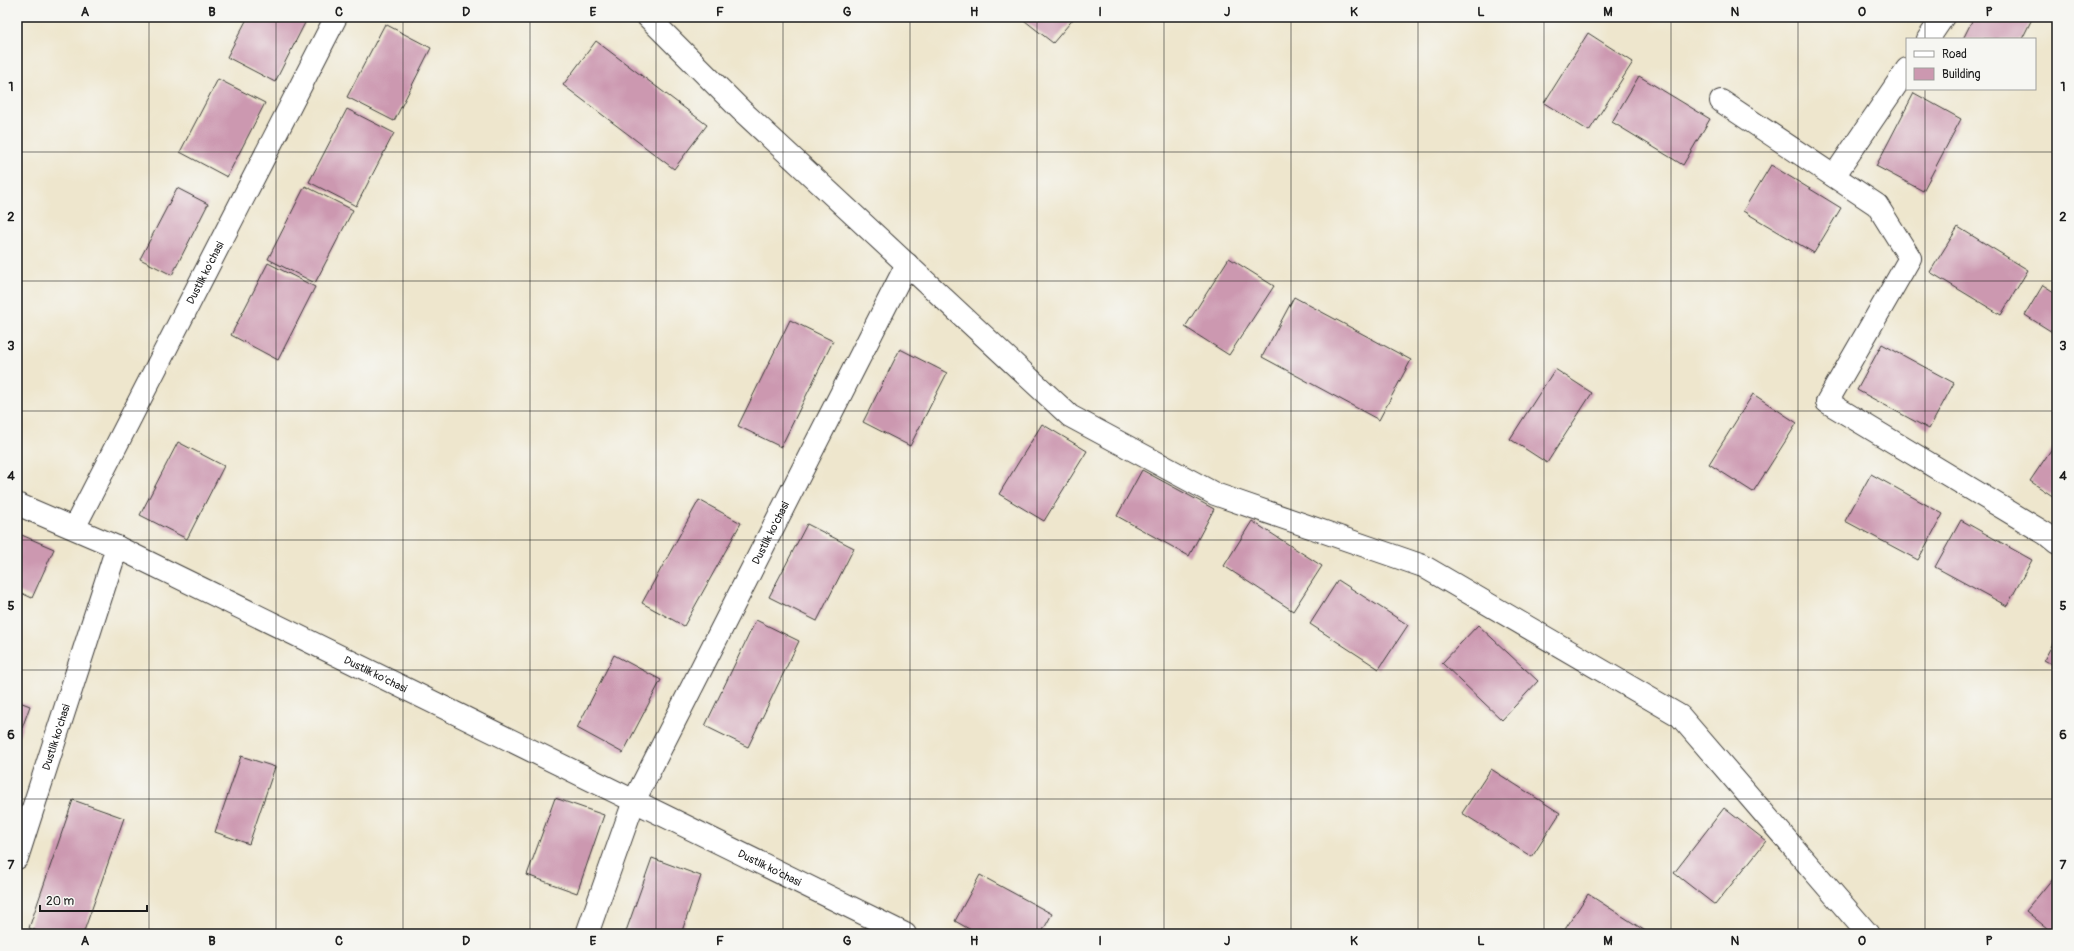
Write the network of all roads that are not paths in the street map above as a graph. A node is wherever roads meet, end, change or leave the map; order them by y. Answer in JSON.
{"nodes":[{"id":1,"x":336,"y":17,"type":"edge"},
{"id":2,"x":648,"y":17,"type":"edge"},
{"id":3,"x":1943,"y":17,"type":"edge"},
{"id":4,"x":1929,"y":38,"type":"edge"},
{"id":5,"x":1906,"y":70,"type":"edge"},
{"id":6,"x":1721,"y":101,"type":"dead end"},
{"id":7,"x":1834,"y":176,"type":"junction"},
{"id":8,"x":907,"y":264,"type":"junction"},
{"id":9,"x":17,"y":504,"type":"edge"},
{"id":10,"x":74,"y":528,"type":"junction"},
{"id":11,"x":2057,"y":543,"type":"edge"},
{"id":12,"x":117,"y":547,"type":"junction"},
{"id":13,"x":634,"y":801,"type":"junction"},
{"id":14,"x":17,"y":858,"type":"edge"},
{"id":15,"x":587,"y":934,"type":"edge"},
{"id":16,"x":905,"y":934,"type":"edge"},
{"id":17,"x":1868,"y":934,"type":"edge"}],
"edges":[{"from":1,"to":10,"type":"street","name":"Dustlik ko'chasi"},
{"from":2,"to":8,"type":"street"},
{"from":3,"to":4,"type":"street"},
{"from":5,"to":7,"type":"street"},
{"from":6,"to":7,"type":"street"},
{"from":7,"to":11,"type":"street"},
{"from":8,"to":13,"type":"street","name":"Dustlik ko'chasi"},
{"from":8,"to":17,"type":"street"},
{"from":9,"to":10,"type":"street","name":"Dustlik ko'chasi"},
{"from":10,"to":12,"type":"street","name":"Dustlik ko'chasi"},
{"from":12,"to":13,"type":"street","name":"Dustlik ko'chasi"},
{"from":12,"to":14,"type":"street","name":"Dustlik ko'chasi"},
{"from":13,"to":15,"type":"street","name":"Dustlik ko'chasi"},
{"from":13,"to":16,"type":"street","name":"Dustlik ko'chasi"}]}
